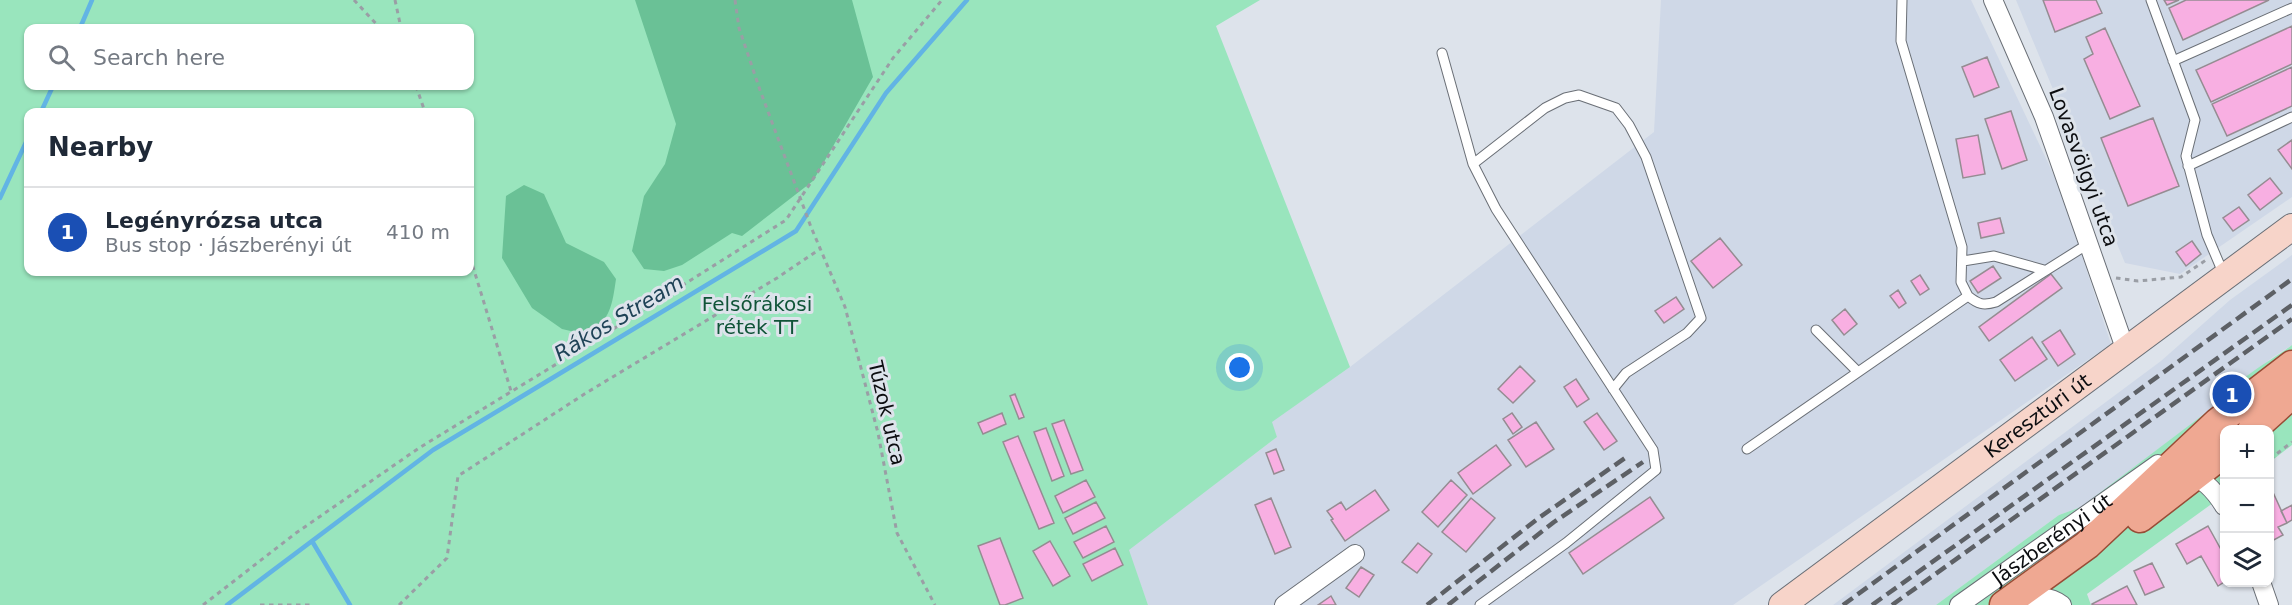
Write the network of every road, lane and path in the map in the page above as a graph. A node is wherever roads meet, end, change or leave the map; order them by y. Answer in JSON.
{"nodes":[{"id":1,"x":354,"y":0,"type":"edge"},
{"id":2,"x":395,"y":0,"type":"edge"},
{"id":3,"x":735,"y":0,"type":"edge"},
{"id":4,"x":942,"y":0,"type":"edge"},
{"id":5,"x":1902,"y":0,"type":"edge"},
{"id":6,"x":1993,"y":0,"type":"edge"},
{"id":7,"x":2151,"y":0,"type":"edge"},
{"id":8,"x":2292,"y":8,"type":"edge"},
{"id":9,"x":376,"y":24,"type":"edge"},
{"id":10,"x":400,"y":24,"type":"edge"},
{"id":11,"x":1442,"y":53,"type":"dead end"},
{"id":12,"x":2173,"y":60,"type":"junction"},
{"id":13,"x":417,"y":90,"type":"edge"},
{"id":14,"x":424,"y":108,"type":"edge"},
{"id":15,"x":2292,"y":117,"type":"edge"},
{"id":16,"x":1473,"y":164,"type":"junction"},
{"id":17,"x":2188,"y":166,"type":"junction"},
{"id":18,"x":801,"y":199,"type":"junction"},
{"id":19,"x":2292,"y":227,"type":"edge"},
{"id":20,"x":2088,"y":244,"type":"junction"},
{"id":21,"x":820,"y":249,"type":"junction"},
{"id":22,"x":1963,"y":261,"type":"junction"},
{"id":23,"x":2220,"y":266,"type":"junction"},
{"id":24,"x":474,"y":270,"type":"edge"},
{"id":25,"x":2044,"y":270,"type":"junction"},
{"id":26,"x":2099,"y":275,"type":"junction"},
{"id":27,"x":1968,"y":296,"type":"junction"},
{"id":28,"x":1816,"y":330,"type":"dead end"},
{"id":29,"x":2126,"y":351,"type":"junction"},
{"id":30,"x":2292,"y":365,"type":"edge"},
{"id":31,"x":1858,"y":372,"type":"junction"},
{"id":32,"x":1613,"y":389,"type":"junction"},
{"id":33,"x":511,"y":391,"type":"junction"},
{"id":34,"x":2292,"y":394,"type":"edge"},
{"id":35,"x":2257,"y":425,"type":"edge"},
{"id":36,"x":2292,"y":442,"type":"edge"},
{"id":37,"x":1747,"y":449,"type":"dead end"},
{"id":38,"x":2220,"y":456,"type":"edge"},
{"id":39,"x":2274,"y":456,"type":"edge"},
{"id":40,"x":2157,"y":471,"type":"junction"},
{"id":41,"x":2196,"y":476,"type":"junction"},
{"id":42,"x":2220,"y":501,"type":"edge"},
{"id":43,"x":2087,"y":545,"type":"junction"},
{"id":44,"x":1355,"y":554,"type":"dead end"},
{"id":45,"x":2263,"y":587,"type":"edge"},
{"id":46,"x":203,"y":605,"type":"edge"},
{"id":47,"x":260,"y":605,"type":"edge"},
{"id":48,"x":310,"y":605,"type":"edge"},
{"id":49,"x":399,"y":605,"type":"edge"},
{"id":50,"x":935,"y":605,"type":"edge"},
{"id":51,"x":1284,"y":605,"type":"edge"},
{"id":52,"x":1480,"y":605,"type":"edge"},
{"id":53,"x":1782,"y":605,"type":"edge"},
{"id":54,"x":1959,"y":605,"type":"edge"},
{"id":55,"x":2004,"y":605,"type":"edge"},
{"id":56,"x":2025,"y":605,"type":"edge"},
{"id":57,"x":2062,"y":605,"type":"edge"},
{"id":58,"x":2269,"y":605,"type":"edge"}],
"edges":[{"from":1,"to":9,"type":"path"},
{"from":2,"to":10,"type":"path"},
{"from":3,"to":18,"type":"path"},
{"from":4,"to":18,"type":"path"},
{"from":5,"to":22,"type":"lane"},
{"from":6,"to":20,"type":"street","name":"Lovasvölgyi utca"},
{"from":7,"to":12,"type":"lane"},
{"from":8,"to":12,"type":"lane"},
{"from":11,"to":16,"type":"lane"},
{"from":12,"to":17,"type":"lane"},
{"from":13,"to":14,"type":"path"},
{"from":15,"to":17,"type":"lane"},
{"from":16,"to":32,"type":"lane"},
{"from":16,"to":32,"type":"lane"},
{"from":17,"to":23,"type":"lane"},
{"from":18,"to":21,"type":"path","name":"Túzok utca"},
{"from":18,"to":33,"type":"path"},
{"from":19,"to":23,"type":"main road","name":"Keresztúri út"},
{"from":20,"to":25,"type":"lane"},
{"from":20,"to":26,"type":"street","name":"Lovasvölgyi utca"},
{"from":21,"to":49,"type":"path"},
{"from":21,"to":50,"type":"path","name":"Túzok utca"},
{"from":22,"to":25,"type":"lane"},
{"from":22,"to":27,"type":"lane"},
{"from":23,"to":26,"type":"path"},
{"from":23,"to":29,"type":"main road","name":"Keresztúri út"},
{"from":24,"to":33,"type":"path"},
{"from":25,"to":27,"type":"lane"},
{"from":26,"to":29,"type":"street","name":"Lovasvölgyi utca"},
{"from":27,"to":31,"type":"lane"},
{"from":28,"to":31,"type":"lane"},
{"from":29,"to":53,"type":"main road","name":"Keresztúri út"},
{"from":30,"to":40,"type":"main road","name":"Jászberényi út"},
{"from":31,"to":37,"type":"lane"},
{"from":32,"to":52,"type":"lane"},
{"from":33,"to":46,"type":"path"},
{"from":34,"to":35,"type":"main road"},
{"from":36,"to":39,"type":"path"},
{"from":38,"to":41,"type":"main road","name":"Jászberényi út"},
{"from":40,"to":41,"type":"street"},
{"from":40,"to":43,"type":"main road","name":"Jászberényi út"},
{"from":40,"to":54,"type":"street","name":"Jászberényi út"},
{"from":41,"to":42,"type":"street"},
{"from":41,"to":43,"type":"main road","name":"Jászberényi út"},
{"from":43,"to":55,"type":"main road","name":"Jászberényi út"},
{"from":44,"to":51,"type":"street"},
{"from":45,"to":58,"type":"street"},
{"from":47,"to":48,"type":"path"},
{"from":56,"to":57,"type":"street","name":"Jászberényi út"}]}
